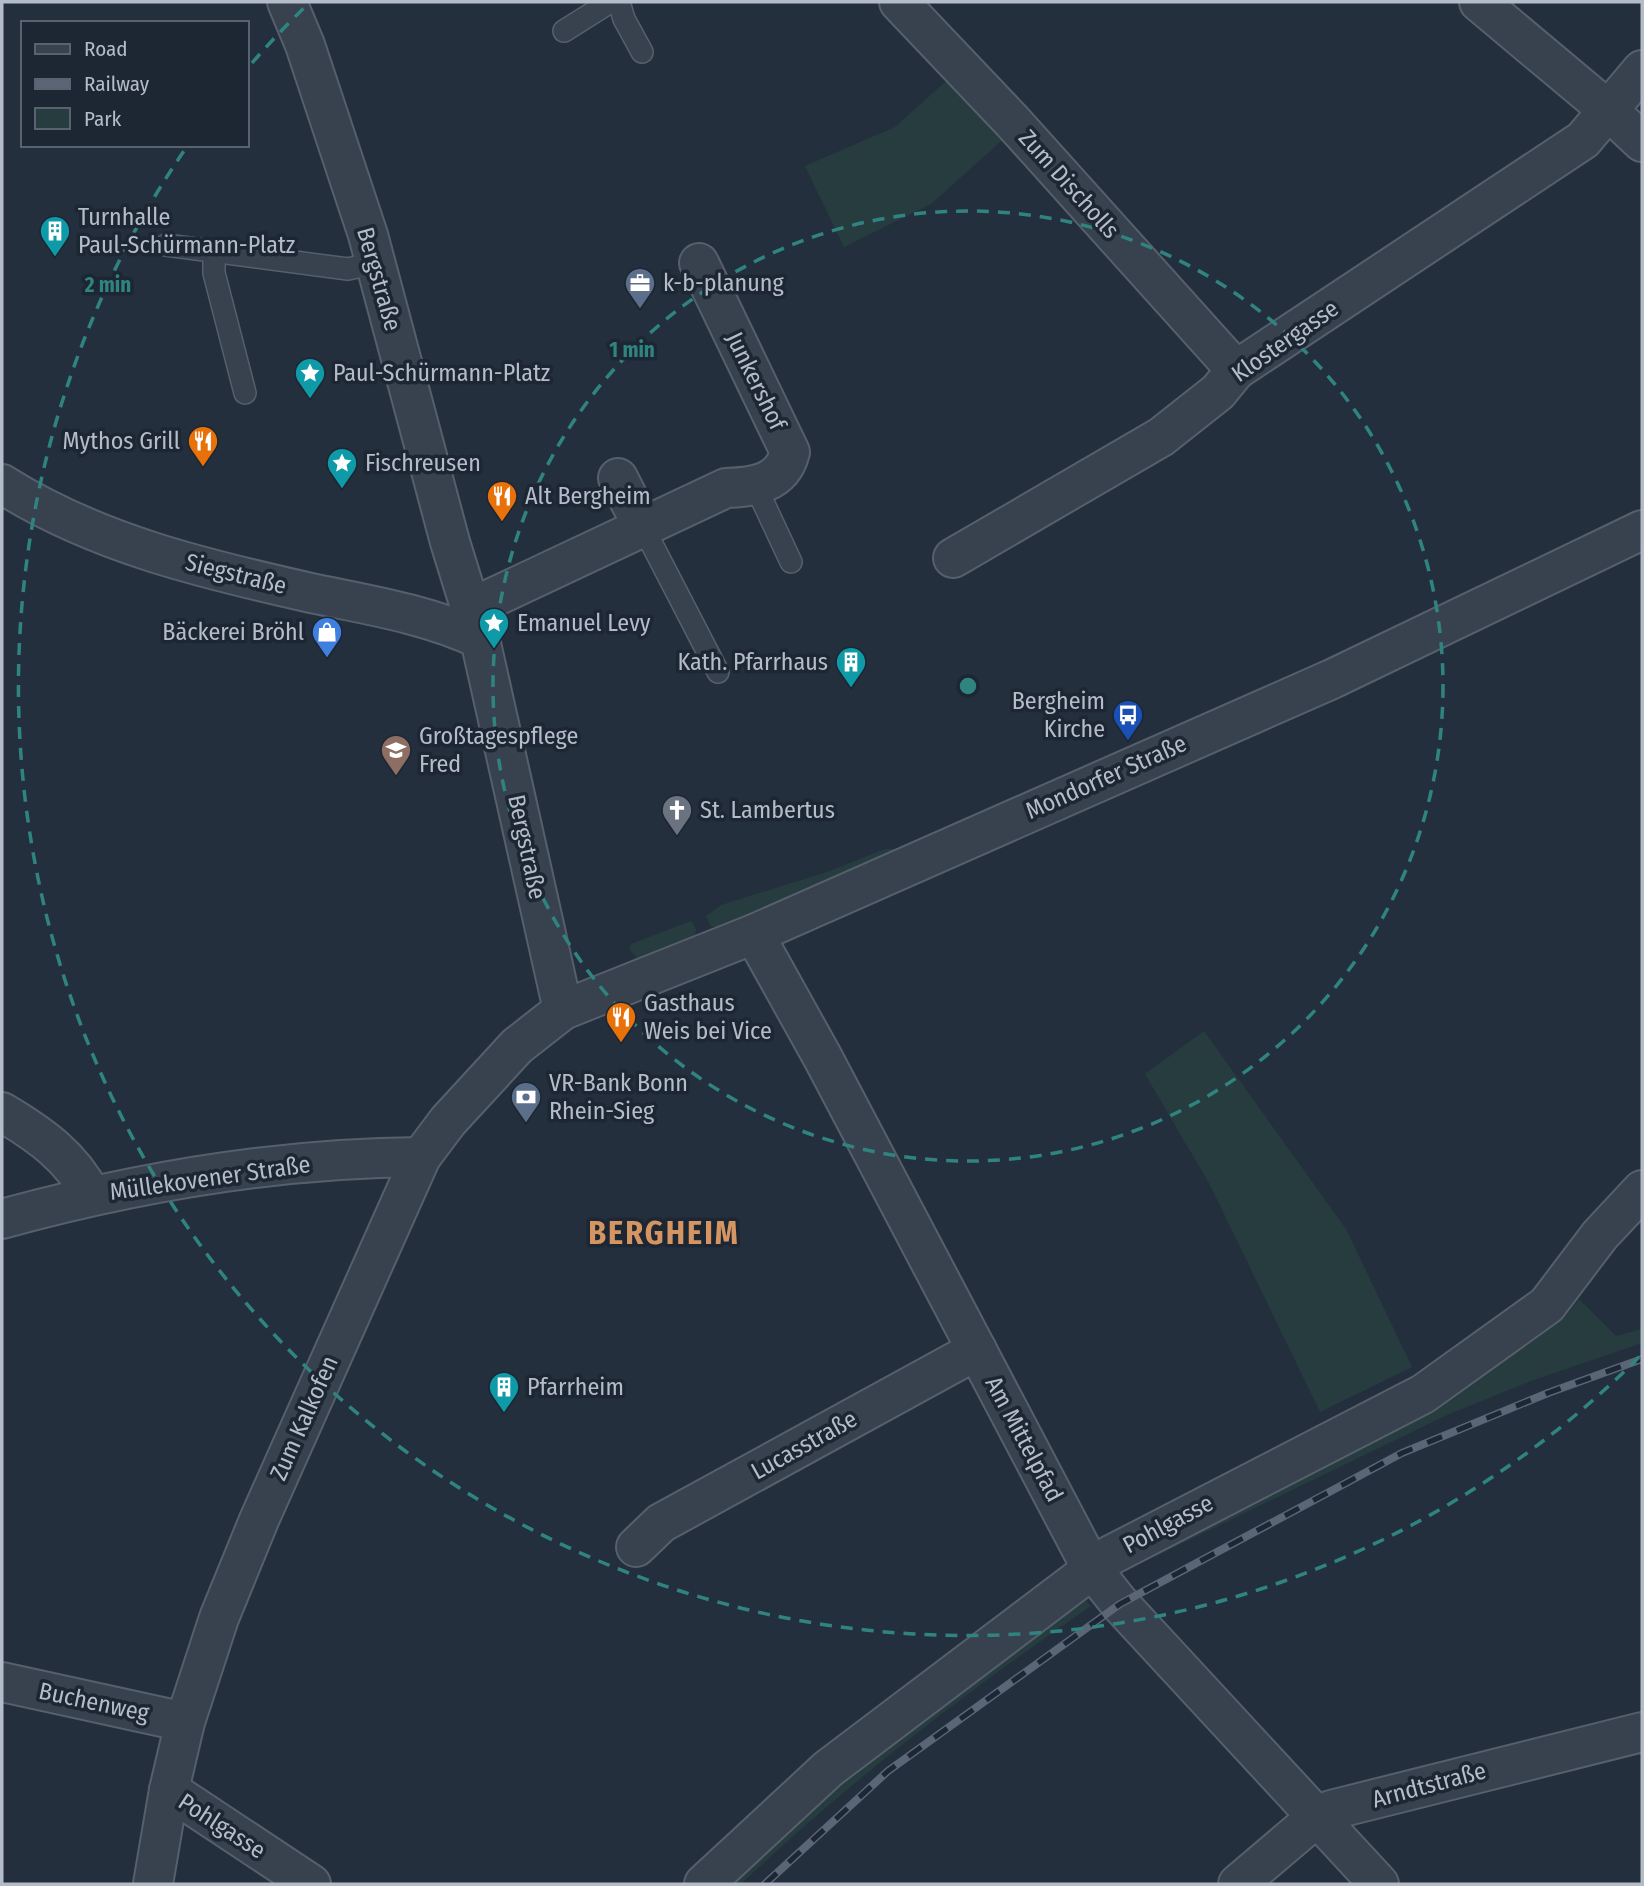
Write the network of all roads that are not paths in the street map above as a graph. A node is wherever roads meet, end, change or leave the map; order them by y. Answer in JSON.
{"nodes":[{"id":1,"x":287,"y":2,"type":"edge"},
{"id":2,"x":610,"y":2,"type":"edge"},
{"id":3,"x":619,"y":2,"type":"edge"},
{"id":4,"x":899,"y":2,"type":"edge"},
{"id":5,"x":1479,"y":2,"type":"edge"},
{"id":6,"x":564,"y":31,"type":"dead end"},
{"id":7,"x":642,"y":52,"type":"dead end"},
{"id":8,"x":1642,"y":70,"type":"edge"},
{"id":9,"x":1608,"y":110,"type":"junction"},
{"id":10,"x":1642,"y":142,"type":"edge"},
{"id":11,"x":166,"y":245,"type":"dead end"},
{"id":12,"x":214,"y":251,"type":"junction"},
{"id":13,"x":375,"y":263,"type":"junction"},
{"id":14,"x":699,"y":264,"type":"dead end"},
{"id":15,"x":1236,"y":370,"type":"junction"},
{"id":16,"x":245,"y":393,"type":"dead end"},
{"id":17,"x":618,"y":478,"type":"dead end"},
{"id":18,"x":2,"y":484,"type":"edge"},
{"id":19,"x":755,"y":487,"type":"junction"},
{"id":20,"x":643,"y":527,"type":"junction"},
{"id":21,"x":1642,"y":530,"type":"edge"},
{"id":22,"x":953,"y":558,"type":"dead end"},
{"id":23,"x":791,"y":562,"type":"dead end"},
{"id":24,"x":476,"y":623,"type":"junction"},
{"id":25,"x":718,"y":672,"type":"dead end"},
{"id":26,"x":754,"y":934,"type":"junction"},
{"id":27,"x":563,"y":1010,"type":"junction"},
{"id":28,"x":2,"y":1112,"type":"edge"},
{"id":29,"x":421,"y":1157,"type":"junction"},
{"id":30,"x":1642,"y":1190,"type":"edge"},
{"id":31,"x":91,"y":1195,"type":"junction"},
{"id":32,"x":2,"y":1219,"type":"edge"},
{"id":33,"x":976,"y":1350,"type":"junction"},
{"id":34,"x":636,"y":1546,"type":"dead end"},
{"id":35,"x":1092,"y":1569,"type":"junction"},
{"id":36,"x":2,"y":1682,"type":"edge"},
{"id":37,"x":186,"y":1722,"type":"junction"},
{"id":38,"x":1642,"y":1732,"type":"edge"},
{"id":39,"x":169,"y":1790,"type":"junction"},
{"id":40,"x":1318,"y":1816,"type":"junction"},
{"id":41,"x":153,"y":1884,"type":"edge"},
{"id":42,"x":311,"y":1884,"type":"edge"},
{"id":43,"x":704,"y":1884,"type":"edge"},
{"id":44,"x":1238,"y":1884,"type":"edge"},
{"id":45,"x":1378,"y":1884,"type":"edge"}],
"edges":[{"from":1,"to":13,"type":"street","name":"Bergstraße"},
{"from":2,"to":6,"type":"lane"},
{"from":3,"to":7,"type":"lane"},
{"from":4,"to":15,"type":"street","name":"Zum Discholls"},
{"from":5,"to":9,"type":"street"},
{"from":8,"to":9,"type":"street","name":"Klostergasse"},
{"from":9,"to":10,"type":"street"},
{"from":9,"to":15,"type":"street","name":"Klostergasse"},
{"from":11,"to":12,"type":"lane"},
{"from":12,"to":13,"type":"lane"},
{"from":12,"to":16,"type":"lane"},
{"from":13,"to":24,"type":"street","name":"Bergstraße"},
{"from":14,"to":19,"type":"street","name":"Junkershof"},
{"from":15,"to":22,"type":"street","name":"Klostergasse"},
{"from":17,"to":20,"type":"street"},
{"from":18,"to":24,"type":"street","name":"Siegstraße"},
{"from":19,"to":20,"type":"street","name":"Junkershof"},
{"from":19,"to":23,"type":"lane"},
{"from":20,"to":24,"type":"street","name":"Junkershof"},
{"from":20,"to":25,"type":"lane"},
{"from":21,"to":26,"type":"street","name":"Mondorfer Straße"},
{"from":24,"to":27,"type":"street","name":"Bergstraße"},
{"from":26,"to":27,"type":"street","name":"Mondorfer Straße"},
{"from":26,"to":33,"type":"street","name":"Am Mittelpfad"},
{"from":27,"to":29,"type":"street","name":"Zum Kalkofen"},
{"from":28,"to":31,"type":"street"},
{"from":29,"to":31,"type":"street","name":"Müllekovener Straße"},
{"from":29,"to":37,"type":"street","name":"Zum Kalkofen"},
{"from":30,"to":35,"type":"street","name":"Pohlgasse"},
{"from":31,"to":32,"type":"street","name":"Müllekovener Straße"},
{"from":33,"to":34,"type":"street","name":"Lucasstraße"},
{"from":33,"to":35,"type":"street","name":"Am Mittelpfad"},
{"from":35,"to":40,"type":"street","name":"Am Mittelpfad"},
{"from":35,"to":43,"type":"street","name":"Pohlgasse"},
{"from":36,"to":37,"type":"street","name":"Buchenweg"},
{"from":37,"to":39,"type":"street","name":"Zum Kalkofen"},
{"from":38,"to":40,"type":"street","name":"Arndtstraße"},
{"from":39,"to":41,"type":"street","name":"Zum Kalkofen"},
{"from":39,"to":42,"type":"street","name":"Pohlgasse"},
{"from":40,"to":44,"type":"street","name":"Arndtstraße"},
{"from":40,"to":45,"type":"street","name":"Am Mittelpfad"}]}
